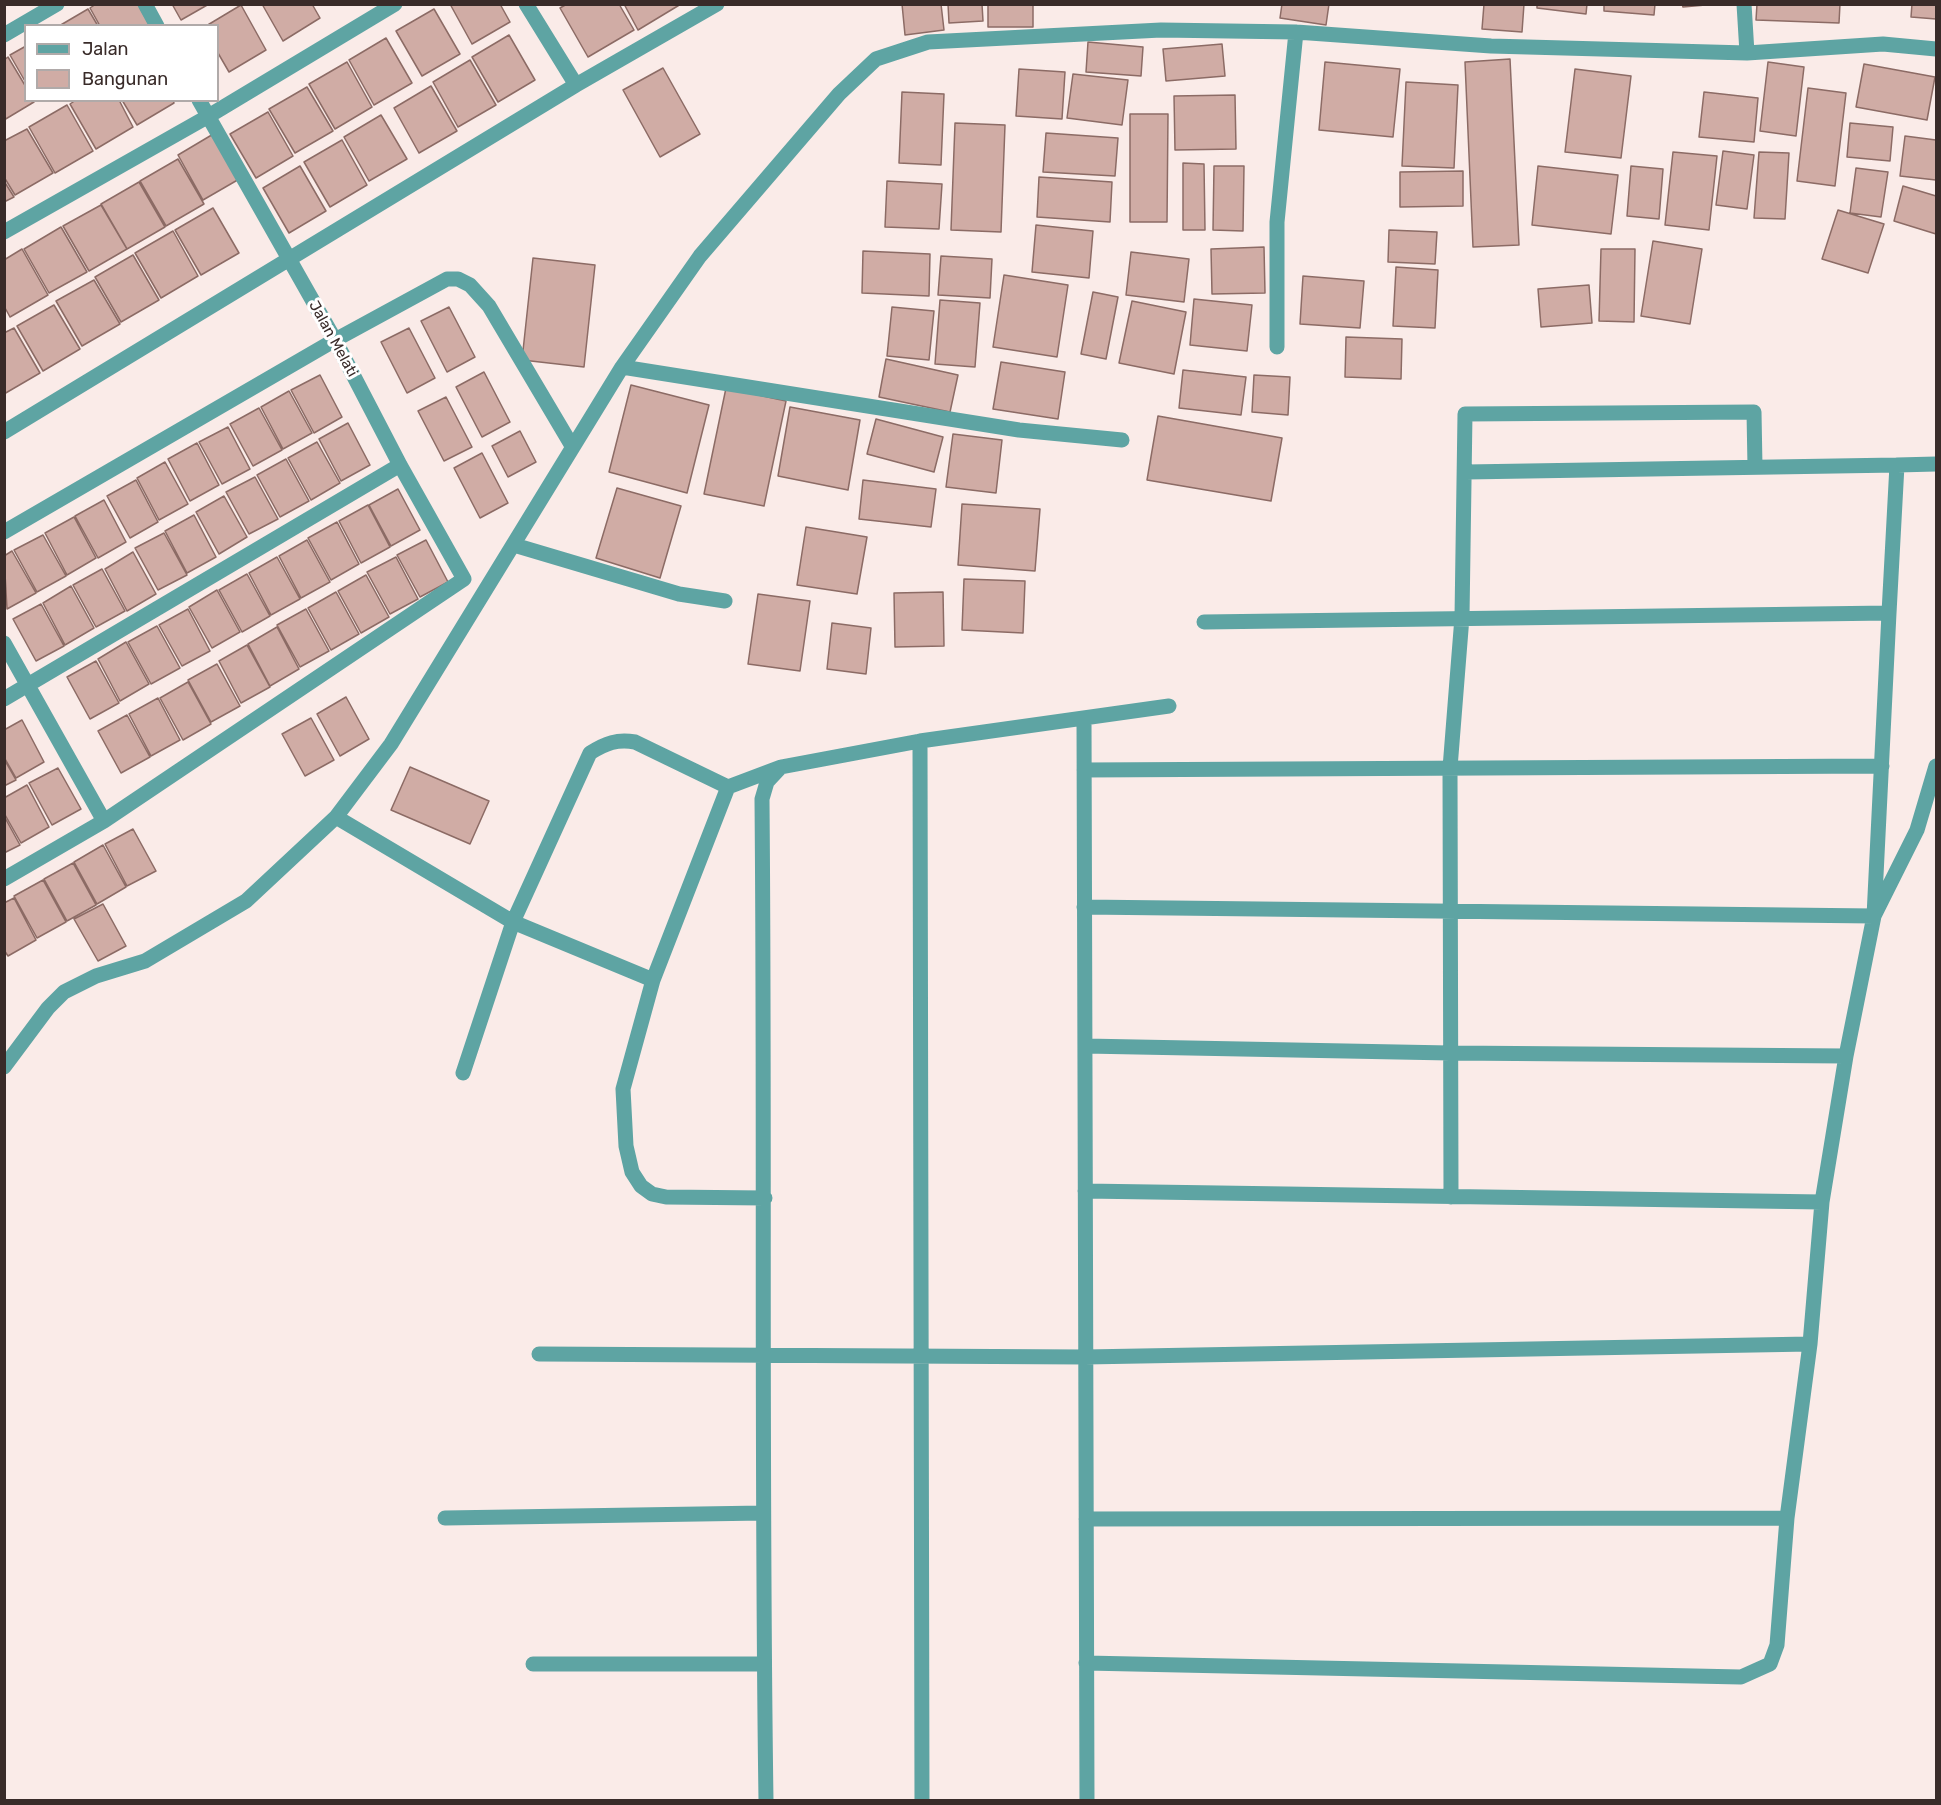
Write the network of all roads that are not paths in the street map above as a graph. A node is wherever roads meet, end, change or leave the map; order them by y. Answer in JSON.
{"nodes":[{"id":1,"x":57,"y":4,"type":"edge"},
{"id":2,"x":145,"y":4,"type":"edge"},
{"id":3,"x":395,"y":4,"type":"edge"},
{"id":4,"x":526,"y":4,"type":"edge"},
{"id":5,"x":717,"y":4,"type":"edge"},
{"id":6,"x":1744,"y":4,"type":"edge"},
{"id":7,"x":156,"y":24,"type":"edge"},
{"id":8,"x":1296,"y":32,"type":"junction"},
{"id":9,"x":4,"y":36,"type":"edge"},
{"id":10,"x":1936,"y":49,"type":"edge"},
{"id":11,"x":1747,"y":53,"type":"junction"},
{"id":12,"x":576,"y":85,"type":"junction"},
{"id":13,"x":200,"y":102,"type":"edge"},
{"id":14,"x":207,"y":117,"type":"junction"},
{"id":15,"x":4,"y":232,"type":"edge"},
{"id":16,"x":289,"y":259,"type":"junction"},
{"id":17,"x":335,"y":340,"type":"junction"},
{"id":18,"x":1277,"y":347,"type":"dead end"},
{"id":19,"x":622,"y":367,"type":"junction"},
{"id":20,"x":4,"y":432,"type":"edge"},
{"id":21,"x":1122,"y":440,"type":"dead end"},
{"id":22,"x":572,"y":446,"type":"junction"},
{"id":23,"x":1936,"y":464,"type":"edge"},
{"id":24,"x":400,"y":465,"type":"junction"},
{"id":25,"x":1897,"y":465,"type":"junction"},
{"id":26,"x":1755,"y":467,"type":"junction"},
{"id":27,"x":1466,"y":472,"type":"junction"},
{"id":28,"x":4,"y":532,"type":"edge"},
{"id":29,"x":514,"y":545,"type":"junction"},
{"id":30,"x":724,"y":601,"type":"dead end"},
{"id":31,"x":1889,"y":613,"type":"junction"},
{"id":32,"x":1462,"y":617,"type":"junction"},
{"id":33,"x":1204,"y":622,"type":"dead end"},
{"id":34,"x":4,"y":643,"type":"edge"},
{"id":35,"x":28,"y":684,"type":"junction"},
{"id":36,"x":4,"y":699,"type":"edge"},
{"id":37,"x":1169,"y":706,"type":"dead end"},
{"id":38,"x":1084,"y":718,"type":"junction"},
{"id":39,"x":920,"y":741,"type":"junction"},
{"id":40,"x":1882,"y":766,"type":"junction"},
{"id":41,"x":1936,"y":766,"type":"edge"},
{"id":42,"x":781,"y":767,"type":"junction"},
{"id":43,"x":1450,"y":768,"type":"junction"},
{"id":44,"x":1084,"y":770,"type":"junction"},
{"id":45,"x":728,"y":787,"type":"junction"},
{"id":46,"x":336,"y":817,"type":"junction"},
{"id":47,"x":104,"y":821,"type":"junction"},
{"id":48,"x":4,"y":879,"type":"edge"},
{"id":49,"x":1084,"y":907,"type":"junction"},
{"id":50,"x":1451,"y":913,"type":"junction"},
{"id":51,"x":1874,"y":916,"type":"junction"},
{"id":52,"x":513,"y":922,"type":"junction"},
{"id":53,"x":653,"y":980,"type":"junction"},
{"id":54,"x":1085,"y":1046,"type":"junction"},
{"id":55,"x":1450,"y":1053,"type":"junction"},
{"id":56,"x":1846,"y":1056,"type":"junction"},
{"id":57,"x":4,"y":1067,"type":"edge"},
{"id":58,"x":463,"y":1073,"type":"dead end"},
{"id":59,"x":1085,"y":1191,"type":"junction"},
{"id":60,"x":1451,"y":1197,"type":"junction"},
{"id":61,"x":765,"y":1198,"type":"junction"},
{"id":62,"x":1822,"y":1202,"type":"junction"},
{"id":63,"x":1810,"y":1344,"type":"junction"},
{"id":64,"x":539,"y":1354,"type":"dead end"},
{"id":65,"x":763,"y":1355,"type":"junction"},
{"id":66,"x":920,"y":1356,"type":"junction"},
{"id":67,"x":1085,"y":1357,"type":"junction"},
{"id":68,"x":763,"y":1513,"type":"junction"},
{"id":69,"x":445,"y":1518,"type":"dead end"},
{"id":70,"x":1787,"y":1518,"type":"junction"},
{"id":71,"x":1086,"y":1519,"type":"junction"},
{"id":72,"x":1086,"y":1663,"type":"junction"},
{"id":73,"x":533,"y":1664,"type":"dead end"},
{"id":74,"x":764,"y":1664,"type":"junction"},
{"id":75,"x":766,"y":1800,"type":"edge"},
{"id":76,"x":922,"y":1800,"type":"edge"},
{"id":77,"x":1087,"y":1800,"type":"edge"}],
"edges":[{"from":1,"to":9,"type":"street"},
{"from":2,"to":7,"type":"street"},
{"from":3,"to":14,"type":"street"},
{"from":4,"to":12,"type":"street"},
{"from":5,"to":12,"type":"street"},
{"from":6,"to":11,"type":"street"},
{"from":8,"to":11,"type":"street"},
{"from":8,"to":18,"type":"street"},
{"from":8,"to":19,"type":"street"},
{"from":10,"to":11,"type":"street"},
{"from":12,"to":16,"type":"street"},
{"from":13,"to":14,"type":"street","name":"Jalan Melati"},
{"from":14,"to":15,"type":"street"},
{"from":14,"to":16,"type":"street","name":"Jalan Melati"},
{"from":16,"to":17,"type":"street","name":"Jalan Melati"},
{"from":16,"to":20,"type":"street"},
{"from":17,"to":22,"type":"street"},
{"from":17,"to":24,"type":"street","name":"Jalan Melati"},
{"from":17,"to":28,"type":"street"},
{"from":19,"to":21,"type":"street"},
{"from":19,"to":22,"type":"street"},
{"from":22,"to":29,"type":"street"},
{"from":23,"to":25,"type":"street"},
{"from":24,"to":35,"type":"street"},
{"from":24,"to":47,"type":"street","name":"Jalan Melati"},
{"from":25,"to":26,"type":"street"},
{"from":25,"to":31,"type":"street"},
{"from":26,"to":27,"type":"street"},
{"from":26,"to":27,"type":"street"},
{"from":27,"to":32,"type":"street"},
{"from":29,"to":30,"type":"street"},
{"from":29,"to":46,"type":"street"},
{"from":31,"to":32,"type":"street"},
{"from":31,"to":40,"type":"street"},
{"from":32,"to":33,"type":"street"},
{"from":32,"to":43,"type":"street"},
{"from":34,"to":35,"type":"street"},
{"from":35,"to":36,"type":"street"},
{"from":35,"to":47,"type":"street"},
{"from":37,"to":38,"type":"street"},
{"from":38,"to":39,"type":"street"},
{"from":38,"to":44,"type":"street"},
{"from":39,"to":42,"type":"street"},
{"from":39,"to":66,"type":"street"},
{"from":40,"to":43,"type":"street"},
{"from":40,"to":51,"type":"street"},
{"from":41,"to":51,"type":"street"},
{"from":42,"to":45,"type":"street"},
{"from":42,"to":61,"type":"street"},
{"from":43,"to":44,"type":"street"},
{"from":43,"to":50,"type":"street"},
{"from":44,"to":49,"type":"street"},
{"from":45,"to":52,"type":"street"},
{"from":45,"to":53,"type":"street"},
{"from":46,"to":52,"type":"street"},
{"from":46,"to":57,"type":"street"},
{"from":47,"to":48,"type":"street"},
{"from":49,"to":50,"type":"street"},
{"from":49,"to":54,"type":"street"},
{"from":50,"to":51,"type":"street"},
{"from":50,"to":55,"type":"street"},
{"from":51,"to":56,"type":"street"},
{"from":52,"to":53,"type":"street"},
{"from":52,"to":58,"type":"street"},
{"from":53,"to":61,"type":"street"},
{"from":54,"to":55,"type":"street"},
{"from":54,"to":59,"type":"street"},
{"from":55,"to":56,"type":"street"},
{"from":55,"to":60,"type":"street"},
{"from":56,"to":62,"type":"street"},
{"from":59,"to":60,"type":"street"},
{"from":59,"to":67,"type":"street"},
{"from":60,"to":62,"type":"street"},
{"from":61,"to":65,"type":"street"},
{"from":62,"to":63,"type":"street"},
{"from":63,"to":67,"type":"street"},
{"from":63,"to":70,"type":"street"},
{"from":64,"to":65,"type":"street"},
{"from":65,"to":66,"type":"street"},
{"from":65,"to":68,"type":"street"},
{"from":66,"to":67,"type":"street"},
{"from":66,"to":76,"type":"street"},
{"from":67,"to":71,"type":"street"},
{"from":68,"to":69,"type":"street"},
{"from":68,"to":74,"type":"street"},
{"from":70,"to":71,"type":"street"},
{"from":70,"to":72,"type":"street"},
{"from":71,"to":72,"type":"street"},
{"from":72,"to":77,"type":"street"},
{"from":73,"to":74,"type":"street"},
{"from":74,"to":75,"type":"street"}]}
